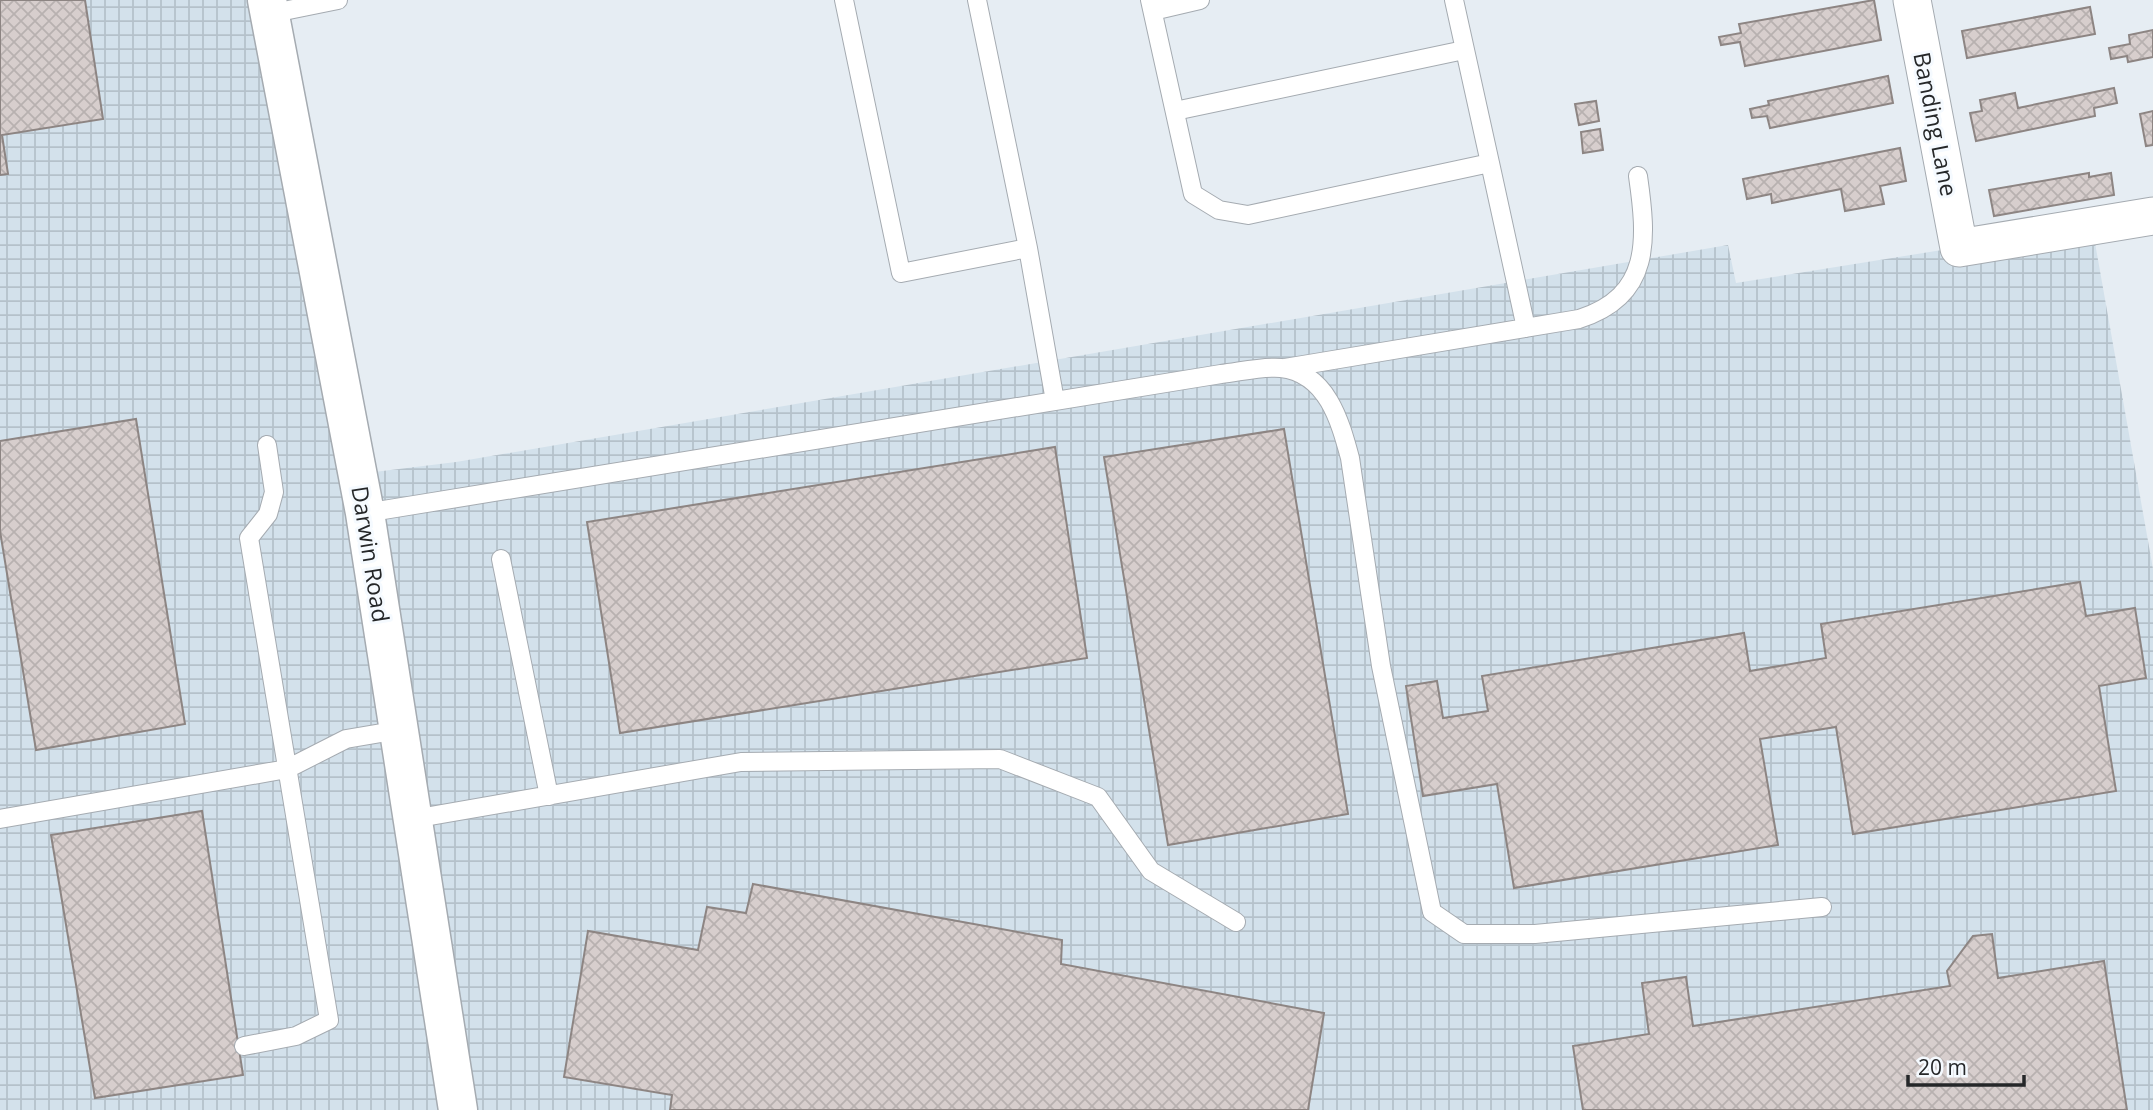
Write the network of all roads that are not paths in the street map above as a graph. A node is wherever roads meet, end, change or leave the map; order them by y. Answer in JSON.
{"nodes":[{"id":1,"x":338,"y":0,"type":"edge"},
{"id":2,"x":844,"y":0,"type":"edge"},
{"id":3,"x":977,"y":0,"type":"edge"},
{"id":4,"x":1200,"y":0,"type":"edge"},
{"id":5,"x":1454,"y":0,"type":"edge"},
{"id":6,"x":1912,"y":0,"type":"edge"},
{"id":7,"x":1152,"y":6,"type":"edge"},
{"id":8,"x":268,"y":7,"type":"edge"},
{"id":9,"x":1464,"y":50,"type":"junction"},
{"id":10,"x":1175,"y":111,"type":"junction"},
{"id":11,"x":1490,"y":163,"type":"junction"},
{"id":12,"x":1638,"y":176,"type":"dead end"},
{"id":13,"x":2153,"y":216,"type":"edge"},
{"id":14,"x":1028,"y":248,"type":"junction"},
{"id":15,"x":1526,"y":328,"type":"junction"},
{"id":16,"x":1281,"y":368,"type":"junction"},
{"id":17,"x":1055,"y":401,"type":"junction"},
{"id":18,"x":267,"y":445,"type":"dead end"},
{"id":19,"x":365,"y":513,"type":"junction"},
{"id":20,"x":501,"y":559,"type":"dead end"},
{"id":21,"x":398,"y":730,"type":"junction"},
{"id":22,"x":287,"y":769,"type":"junction"},
{"id":23,"x":549,"y":796,"type":"junction"},
{"id":24,"x":0,"y":819,"type":"edge"},
{"id":25,"x":413,"y":819,"type":"junction"},
{"id":26,"x":1822,"y":907,"type":"dead end"},
{"id":27,"x":1236,"y":922,"type":"dead end"},
{"id":28,"x":244,"y":1046,"type":"dead end"},
{"id":29,"x":458,"y":1110,"type":"edge"}],
"edges":[{"from":1,"to":8,"type":"lane"},
{"from":2,"to":14,"type":"lane"},
{"from":3,"to":14,"type":"lane"},
{"from":4,"to":7,"type":"lane"},
{"from":5,"to":9,"type":"lane"},
{"from":6,"to":13,"type":"street","name":"Banding Lane"},
{"from":7,"to":10,"type":"lane"},
{"from":8,"to":19,"type":"street","name":"Darwin Road"},
{"from":9,"to":10,"type":"lane"},
{"from":9,"to":11,"type":"lane"},
{"from":10,"to":11,"type":"lane"},
{"from":11,"to":15,"type":"lane"},
{"from":12,"to":15,"type":"lane"},
{"from":14,"to":17,"type":"lane"},
{"from":15,"to":16,"type":"lane"},
{"from":16,"to":17,"type":"lane"},
{"from":16,"to":26,"type":"lane"},
{"from":17,"to":19,"type":"lane"},
{"from":18,"to":22,"type":"lane"},
{"from":19,"to":21,"type":"street","name":"Darwin Road"},
{"from":20,"to":23,"type":"lane"},
{"from":21,"to":22,"type":"lane"},
{"from":21,"to":25,"type":"street","name":"Darwin Road"},
{"from":22,"to":24,"type":"lane"},
{"from":22,"to":28,"type":"lane"},
{"from":23,"to":25,"type":"lane"},
{"from":23,"to":27,"type":"lane"},
{"from":25,"to":29,"type":"street","name":"Darwin Road"}]}
